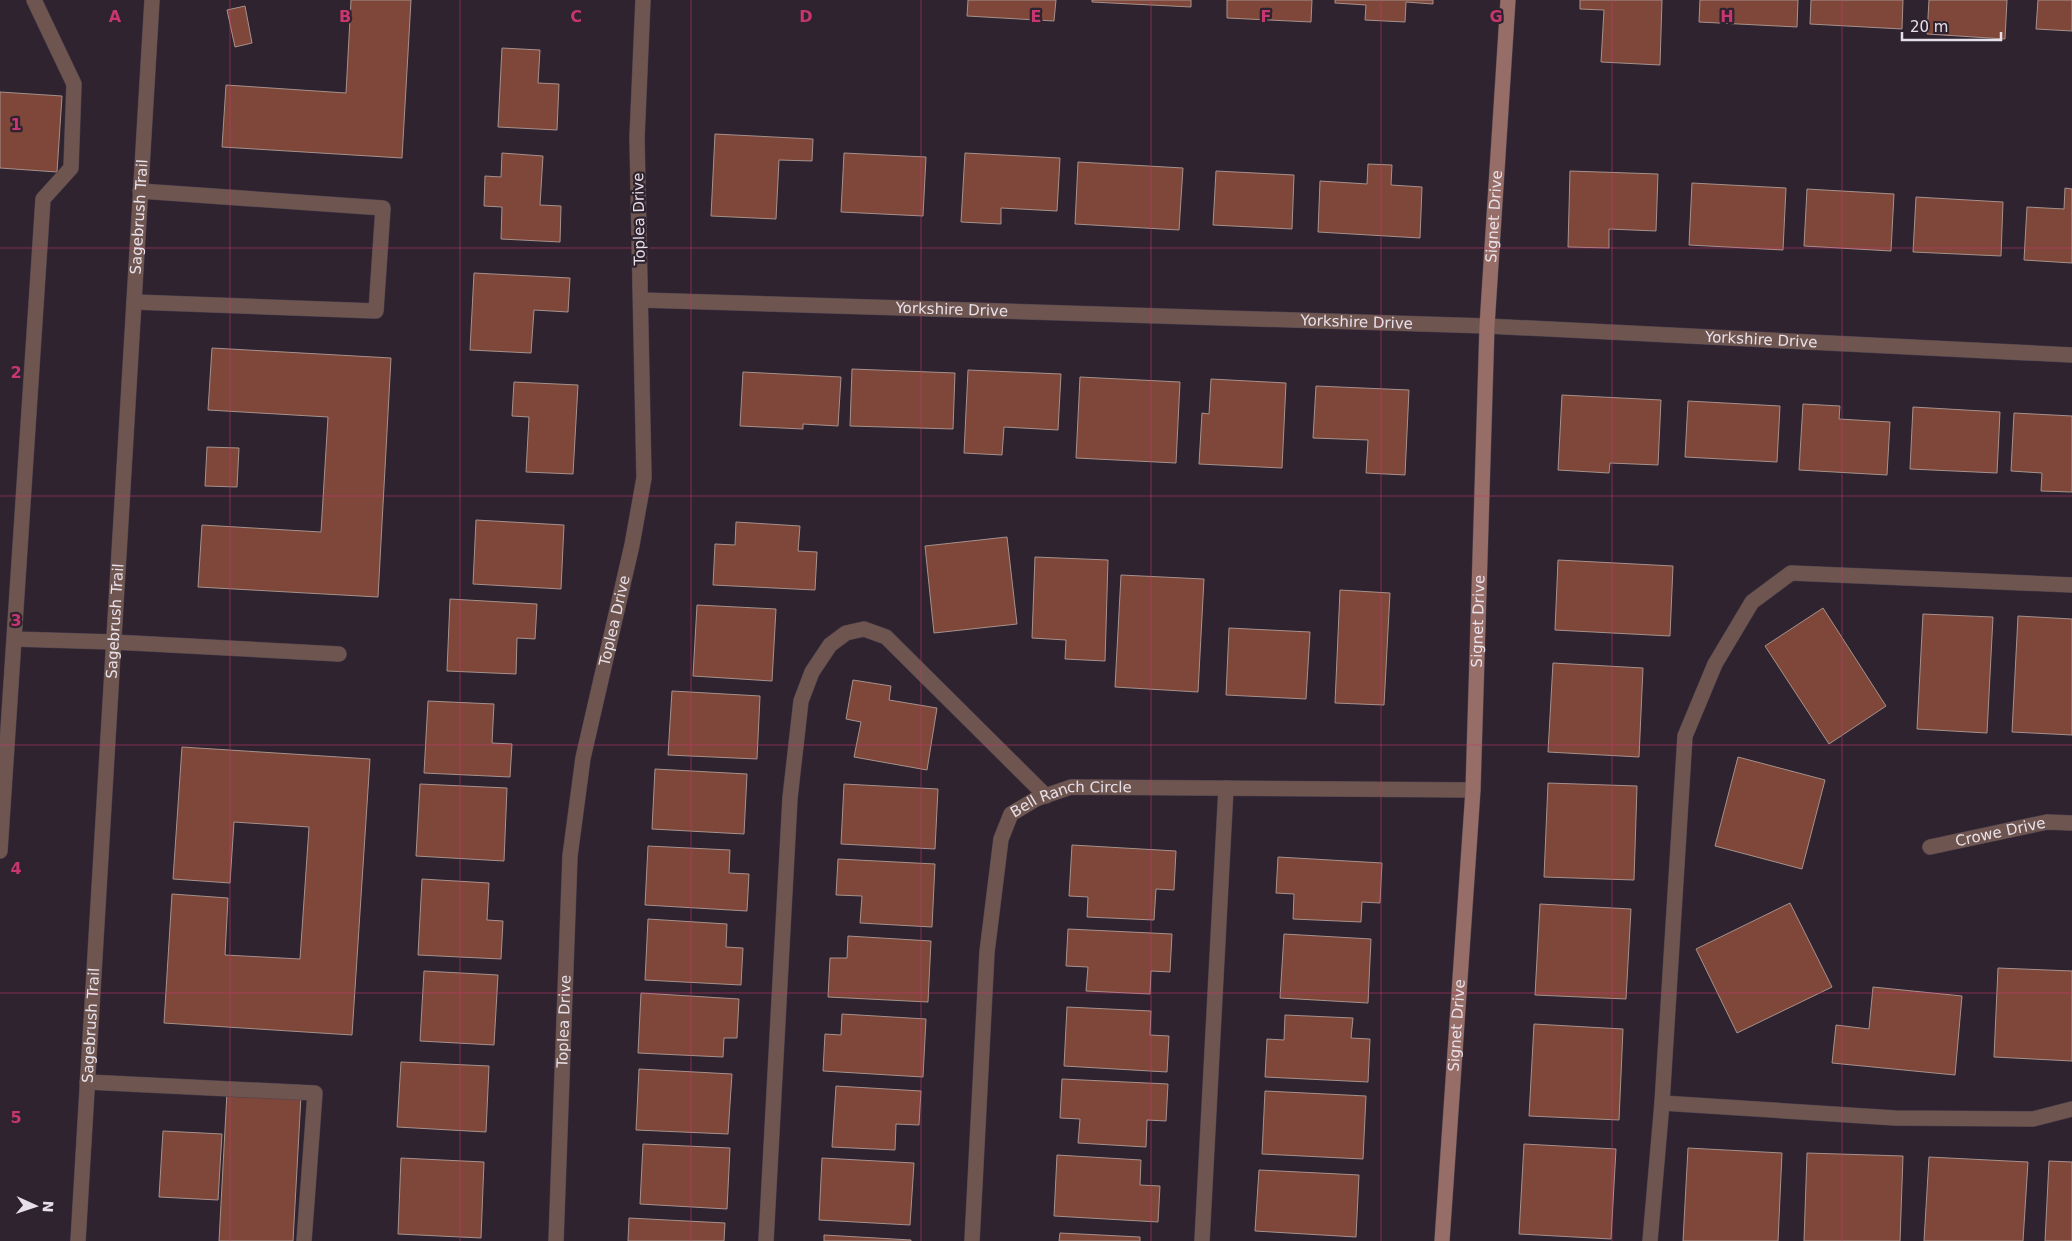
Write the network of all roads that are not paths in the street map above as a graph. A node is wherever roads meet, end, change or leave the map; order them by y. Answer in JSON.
{"nodes":[{"id":1,"x":34,"y":0,"type":"edge"},
{"id":2,"x":152,"y":0,"type":"edge"},
{"id":3,"x":643,"y":0,"type":"edge"},
{"id":4,"x":1508,"y":0,"type":"edge"},
{"id":5,"x":140,"y":191,"type":"junction"},
{"id":6,"x":641,"y":300,"type":"junction"},
{"id":7,"x":134,"y":302,"type":"junction"},
{"id":8,"x":1487,"y":326,"type":"junction"},
{"id":9,"x":2072,"y":355,"type":"edge"},
{"id":10,"x":2072,"y":585,"type":"edge"},
{"id":11,"x":14,"y":639,"type":"junction"},
{"id":12,"x":113,"y":642,"type":"junction"},
{"id":13,"x":339,"y":654,"type":"dead end"},
{"id":14,"x":1226,"y":788,"type":"junction"},
{"id":15,"x":1473,"y":790,"type":"junction"},
{"id":16,"x":1046,"y":796,"type":"junction"},
{"id":17,"x":2072,"y":823,"type":"edge"},
{"id":18,"x":1930,"y":848,"type":"dead end"},
{"id":19,"x":0,"y":851,"type":"edge"},
{"id":20,"x":88,"y":1082,"type":"junction"},
{"id":21,"x":1662,"y":1103,"type":"junction"},
{"id":22,"x":2072,"y":1109,"type":"edge"},
{"id":23,"x":78,"y":1241,"type":"edge"},
{"id":24,"x":304,"y":1241,"type":"edge"},
{"id":25,"x":556,"y":1241,"type":"edge"},
{"id":26,"x":766,"y":1241,"type":"edge"},
{"id":27,"x":972,"y":1241,"type":"edge"},
{"id":28,"x":1202,"y":1241,"type":"edge"},
{"id":29,"x":1442,"y":1241,"type":"edge"},
{"id":30,"x":1650,"y":1241,"type":"edge"}],
"edges":[{"from":1,"to":11,"type":"street"},
{"from":2,"to":5,"type":"street","name":"Sagebrush Trail"},
{"from":3,"to":6,"type":"street","name":"Toplea Drive"},
{"from":4,"to":8,"type":"street","name":"Signet Drive"},
{"from":5,"to":7,"type":"street","name":"Sagebrush Trail"},
{"from":5,"to":7,"type":"street"},
{"from":6,"to":8,"type":"street","name":"Yorkshire Drive"},
{"from":6,"to":25,"type":"street","name":"Toplea Drive"},
{"from":7,"to":12,"type":"street","name":"Sagebrush Trail"},
{"from":8,"to":9,"type":"street","name":"Yorkshire Drive"},
{"from":8,"to":15,"type":"street","name":"Signet Drive"},
{"from":10,"to":21,"type":"street"},
{"from":11,"to":12,"type":"street"},
{"from":11,"to":19,"type":"street"},
{"from":12,"to":13,"type":"street"},
{"from":12,"to":20,"type":"street","name":"Sagebrush Trail"},
{"from":14,"to":15,"type":"street","name":"Bell Ranch Circle"},
{"from":14,"to":16,"type":"street","name":"Bell Ranch Circle"},
{"from":14,"to":28,"type":"street"},
{"from":15,"to":29,"type":"street","name":"Signet Drive"},
{"from":16,"to":26,"type":"street"},
{"from":16,"to":27,"type":"street","name":"Bell Ranch Circle"},
{"from":17,"to":18,"type":"street","name":"Crowe Drive"},
{"from":20,"to":23,"type":"street","name":"Sagebrush Trail"},
{"from":20,"to":24,"type":"street"},
{"from":21,"to":22,"type":"street"},
{"from":21,"to":30,"type":"street"}]}
